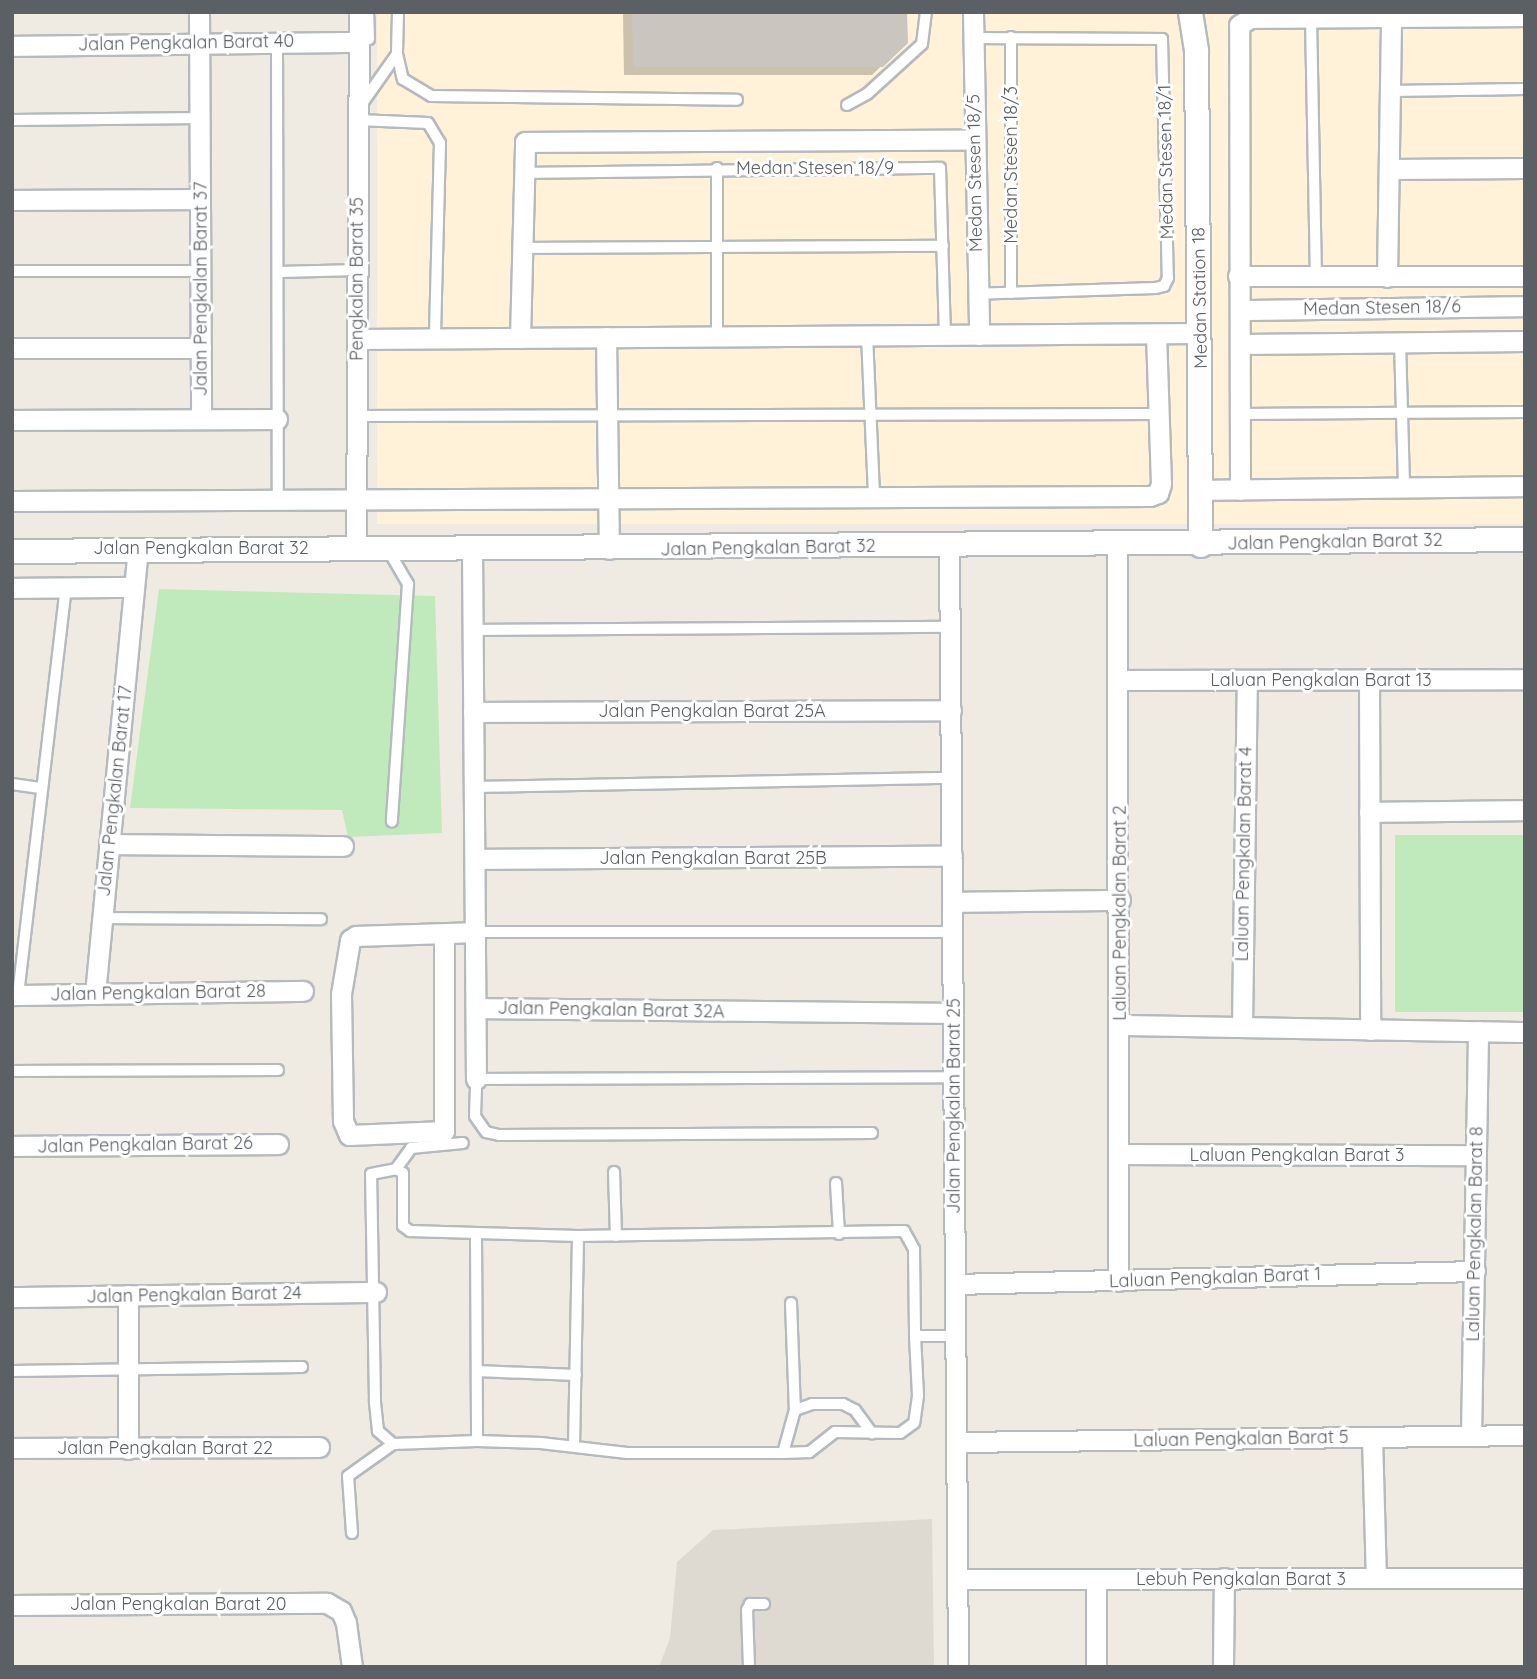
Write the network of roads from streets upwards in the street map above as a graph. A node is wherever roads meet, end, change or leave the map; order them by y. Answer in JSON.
{"nodes":[{"id":1,"x":199,"y":12,"type":"edge"},
{"id":2,"x":359,"y":12,"type":"edge"},
{"id":3,"x":973,"y":12,"type":"edge"},
{"id":4,"x":1190,"y":12,"type":"edge"},
{"id":5,"x":1202,"y":12,"type":"edge"},
{"id":6,"x":1391,"y":15,"type":"edge"},
{"id":7,"x":1525,"y":16,"type":"edge"},
{"id":8,"x":200,"y":42,"type":"junction"},
{"id":9,"x":359,"y":42,"type":"junction"},
{"id":10,"x":12,"y":46,"type":"edge"},
{"id":11,"x":1196,"y":51,"type":"junction"},
{"id":12,"x":973,"y":140,"type":"junction"},
{"id":13,"x":1525,"y":168,"type":"edge"},
{"id":14,"x":1390,"y":169,"type":"junction"},
{"id":15,"x":200,"y":199,"type":"junction"},
{"id":16,"x":12,"y":200,"type":"edge"},
{"id":17,"x":1238,"y":276,"type":"junction"},
{"id":18,"x":1525,"y":276,"type":"edge"},
{"id":19,"x":1388,"y":277,"type":"junction"},
{"id":20,"x":1525,"y":306,"type":"edge"},
{"id":21,"x":1240,"y":310,"type":"junction"},
{"id":22,"x":1200,"y":333,"type":"junction"},
{"id":23,"x":1156,"y":334,"type":"junction"},
{"id":24,"x":979,"y":335,"type":"junction"},
{"id":25,"x":606,"y":337,"type":"junction"},
{"id":26,"x":358,"y":338,"type":"junction"},
{"id":27,"x":520,"y":338,"type":"junction"},
{"id":28,"x":1525,"y":341,"type":"edge"},
{"id":29,"x":1241,"y":344,"type":"junction"},
{"id":30,"x":12,"y":348,"type":"edge"},
{"id":31,"x":201,"y":348,"type":"junction"},
{"id":32,"x":201,"y":418,"type":"junction"},
{"id":33,"x":277,"y":419,"type":"road end"},
{"id":34,"x":12,"y":420,"type":"edge"},
{"id":35,"x":1525,"y":486,"type":"edge"},
{"id":36,"x":1200,"y":490,"type":"junction"},
{"id":37,"x":1240,"y":490,"type":"junction"},
{"id":38,"x":356,"y":496,"type":"junction"},
{"id":39,"x":609,"y":500,"type":"junction"},
{"id":40,"x":12,"y":501,"type":"edge"},
{"id":41,"x":1525,"y":539,"type":"edge"},
{"id":42,"x":1117,"y":545,"type":"junction"},
{"id":43,"x":1200,"y":545,"type":"junction"},
{"id":44,"x":949,"y":546,"type":"junction"},
{"id":45,"x":356,"y":547,"type":"junction"},
{"id":46,"x":19,"y":548,"type":"edge"},
{"id":47,"x":472,"y":549,"type":"junction"},
{"id":48,"x":609,"y":549,"type":"junction"},
{"id":49,"x":138,"y":550,"type":"junction"},
{"id":50,"x":134,"y":587,"type":"junction"},
{"id":51,"x":12,"y":588,"type":"edge"},
{"id":52,"x":1525,"y":679,"type":"edge"},
{"id":53,"x":1118,"y":680,"type":"junction"},
{"id":54,"x":1369,"y":680,"type":"junction"},
{"id":55,"x":1247,"y":681,"type":"junction"},
{"id":56,"x":951,"y":710,"type":"junction"},
{"id":57,"x":473,"y":712,"type":"junction"},
{"id":58,"x":1525,"y":810,"type":"edge"},
{"id":59,"x":1369,"y":812,"type":"junction"},
{"id":60,"x":110,"y":844,"type":"junction"},
{"id":61,"x":343,"y":846,"type":"dead end"},
{"id":62,"x":952,"y":856,"type":"junction"},
{"id":63,"x":475,"y":859,"type":"junction"},
{"id":64,"x":1119,"y":901,"type":"junction"},
{"id":65,"x":952,"y":902,"type":"junction"},
{"id":66,"x":476,"y":932,"type":"junction"},
{"id":67,"x":444,"y":934,"type":"junction"},
{"id":68,"x":303,"y":991,"type":"dead end"},
{"id":69,"x":94,"y":994,"type":"junction"},
{"id":70,"x":15,"y":995,"type":"edge"},
{"id":71,"x":477,"y":1008,"type":"junction"},
{"id":72,"x":953,"y":1013,"type":"junction"},
{"id":73,"x":1121,"y":1025,"type":"junction"},
{"id":74,"x":1242,"y":1027,"type":"junction"},
{"id":75,"x":1370,"y":1030,"type":"junction"},
{"id":76,"x":1478,"y":1031,"type":"junction"},
{"id":77,"x":1525,"y":1032,"type":"edge"},
{"id":78,"x":476,"y":1079,"type":"road end"},
{"id":79,"x":278,"y":1144,"type":"dead end"},
{"id":80,"x":12,"y":1146,"type":"edge"},
{"id":81,"x":1119,"y":1154,"type":"junction"},
{"id":82,"x":1475,"y":1155,"type":"junction"},
{"id":83,"x":1475,"y":1271,"type":"junction"},
{"id":84,"x":1118,"y":1281,"type":"junction"},
{"id":85,"x":955,"y":1283,"type":"junction"},
{"id":86,"x":376,"y":1292,"type":"road end"},
{"id":87,"x":128,"y":1295,"type":"junction"},
{"id":88,"x":12,"y":1297,"type":"edge"},
{"id":89,"x":1525,"y":1435,"type":"edge"},
{"id":90,"x":1471,"y":1436,"type":"junction"},
{"id":91,"x":1372,"y":1437,"type":"junction"},
{"id":92,"x":956,"y":1442,"type":"junction"},
{"id":93,"x":318,"y":1447,"type":"dead end"},
{"id":94,"x":12,"y":1448,"type":"edge"},
{"id":95,"x":128,"y":1449,"type":"junction"},
{"id":96,"x":1224,"y":1578,"type":"junction"},
{"id":97,"x":1376,"y":1578,"type":"junction"},
{"id":98,"x":1525,"y":1578,"type":"edge"},
{"id":99,"x":957,"y":1579,"type":"junction"},
{"id":100,"x":1096,"y":1579,"type":"junction"},
{"id":101,"x":12,"y":1605,"type":"edge"},
{"id":102,"x":352,"y":1667,"type":"edge"},
{"id":103,"x":958,"y":1667,"type":"edge"},
{"id":104,"x":1096,"y":1667,"type":"edge"},
{"id":105,"x":1223,"y":1667,"type":"edge"}],
"edges":[{"from":1,"to":8,"type":"street","name":"Jalan Pengkalan Barat 37"},
{"from":2,"to":9,"type":"street","name":"Pengkalan Barat 35"},
{"from":3,"to":12,"type":"street","name":"Medan Stesen 18/5"},
{"from":4,"to":11,"type":"street","name":"Medan Station 18"},
{"from":5,"to":11,"type":"street","name":"Medan Station 18"},
{"from":6,"to":7,"type":"street"},
{"from":6,"to":14,"type":"street"},
{"from":6,"to":17,"type":"street"},
{"from":8,"to":9,"type":"street","name":"Jalan Pengkalan Barat 40"},
{"from":8,"to":10,"type":"street","name":"Jalan Pengkalan Barat 40"},
{"from":8,"to":15,"type":"street","name":"Jalan Pengkalan Barat 37"},
{"from":9,"to":26,"type":"street","name":"Pengkalan Barat 35"},
{"from":11,"to":22,"type":"street","name":"Medan Station 18"},
{"from":12,"to":24,"type":"street","name":"Medan Stesen 18/5"},
{"from":12,"to":27,"type":"street","name":"Medan Stesen 18/9"},
{"from":13,"to":14,"type":"street"},
{"from":14,"to":19,"type":"street"},
{"from":15,"to":16,"type":"street"},
{"from":15,"to":31,"type":"street","name":"Jalan Pengkalan Barat 37"},
{"from":17,"to":19,"type":"street"},
{"from":17,"to":21,"type":"street"},
{"from":18,"to":19,"type":"street"},
{"from":20,"to":21,"type":"street","name":"Medan Stesen 18/6"},
{"from":21,"to":29,"type":"street"},
{"from":22,"to":23,"type":"street"},
{"from":22,"to":36,"type":"street","name":"Medan Station 18"},
{"from":23,"to":24,"type":"street"},
{"from":23,"to":39,"type":"street"},
{"from":24,"to":25,"type":"street"},
{"from":25,"to":27,"type":"street"},
{"from":25,"to":39,"type":"street"},
{"from":26,"to":27,"type":"street"},
{"from":26,"to":38,"type":"street","name":"Pengkalan Barat 35"},
{"from":28,"to":29,"type":"street"},
{"from":29,"to":37,"type":"street"},
{"from":30,"to":31,"type":"street"},
{"from":31,"to":32,"type":"street","name":"Jalan Pengkalan Barat 37"},
{"from":32,"to":33,"type":"street"},
{"from":32,"to":34,"type":"street","name":"Jalan Pengkalan Barat 37"},
{"from":35,"to":37,"type":"street"},
{"from":36,"to":37,"type":"street"},
{"from":36,"to":43,"type":"street","name":"Medan Station 18"},
{"from":38,"to":39,"type":"street"},
{"from":38,"to":40,"type":"street"},
{"from":38,"to":45,"type":"street","name":"Pengkalan Barat 35"},
{"from":39,"to":48,"type":"street"},
{"from":41,"to":43,"type":"street","name":"Jalan Pengkalan Barat 32"},
{"from":42,"to":43,"type":"street","name":"Jalan Pengkalan Barat 32"},
{"from":42,"to":44,"type":"street","name":"Jalan Pengkalan Barat 32"},
{"from":42,"to":53,"type":"street","name":"Laluan Pengkalan Barat 2"},
{"from":44,"to":48,"type":"street","name":"Jalan Pengkalan Barat 32"},
{"from":44,"to":56,"type":"street","name":"Jalan Pengkalan Barat 25"},
{"from":45,"to":47,"type":"street","name":"Jalan Pengkalan Barat 32"},
{"from":45,"to":49,"type":"street","name":"Jalan Pengkalan Barat 32"},
{"from":46,"to":49,"type":"street","name":"Jalan Pengkalan Barat 32"},
{"from":47,"to":48,"type":"street","name":"Jalan Pengkalan Barat 32"},
{"from":47,"to":57,"type":"street","name":"Jalan Pengkalan Barat 32A"},
{"from":49,"to":50,"type":"street","name":"Jalan Pengkalan Barat 17"},
{"from":50,"to":51,"type":"street"},
{"from":50,"to":60,"type":"street","name":"Jalan Pengkalan Barat 17"},
{"from":52,"to":54,"type":"street","name":"Laluan Pengkalan Barat 13"},
{"from":53,"to":55,"type":"street","name":"Laluan Pengkalan Barat 13"},
{"from":53,"to":64,"type":"street","name":"Laluan Pengkalan Barat 2"},
{"from":54,"to":55,"type":"street","name":"Laluan Pengkalan Barat 13"},
{"from":54,"to":59,"type":"street"},
{"from":55,"to":74,"type":"street","name":"Laluan Pengkalan Barat 4"},
{"from":56,"to":57,"type":"street","name":"Jalan Pengkalan Barat 25A"},
{"from":56,"to":62,"type":"street","name":"Jalan Pengkalan Barat 25"},
{"from":57,"to":63,"type":"street","name":"Jalan Pengkalan Barat 32A"},
{"from":58,"to":59,"type":"street"},
{"from":59,"to":75,"type":"street"},
{"from":60,"to":61,"type":"street"},
{"from":60,"to":69,"type":"street","name":"Jalan Pengkalan Barat 17"},
{"from":62,"to":63,"type":"street","name":"Jalan Pengkalan Barat 25B"},
{"from":62,"to":65,"type":"street","name":"Jalan Pengkalan Barat 25"},
{"from":63,"to":66,"type":"street","name":"Jalan Pengkalan Barat 32A"},
{"from":64,"to":65,"type":"street"},
{"from":64,"to":73,"type":"street","name":"Laluan Pengkalan Barat 2"},
{"from":65,"to":72,"type":"street","name":"Jalan Pengkalan Barat 25"},
{"from":66,"to":67,"type":"street"},
{"from":66,"to":71,"type":"street","name":"Jalan Pengkalan Barat 32A"},
{"from":67,"to":67,"type":"street"},
{"from":68,"to":69,"type":"street","name":"Jalan Pengkalan Barat 28"},
{"from":69,"to":70,"type":"street","name":"Jalan Pengkalan Barat 28"},
{"from":71,"to":72,"type":"street","name":"Jalan Pengkalan Barat 32A"},
{"from":71,"to":78,"type":"street"},
{"from":72,"to":85,"type":"street","name":"Jalan Pengkalan Barat 25"},
{"from":73,"to":74,"type":"street"},
{"from":73,"to":81,"type":"street","name":"Laluan Pengkalan Barat 2"},
{"from":74,"to":75,"type":"street"},
{"from":75,"to":76,"type":"street"},
{"from":76,"to":77,"type":"street"},
{"from":76,"to":82,"type":"street","name":"Laluan Pengkalan Barat 8"},
{"from":79,"to":80,"type":"street","name":"Jalan Pengkalan Barat 26"},
{"from":81,"to":82,"type":"street","name":"Laluan Pengkalan Barat 3"},
{"from":81,"to":84,"type":"street","name":"Laluan Pengkalan Barat 2"},
{"from":82,"to":83,"type":"street","name":"Laluan Pengkalan Barat 8"},
{"from":83,"to":84,"type":"street","name":"Laluan Pengkalan Barat 1"},
{"from":83,"to":90,"type":"street","name":"Laluan Pengkalan Barat 8"},
{"from":84,"to":85,"type":"street","name":"Laluan Pengkalan Barat 1"},
{"from":85,"to":92,"type":"street","name":"Jalan Pengkalan Barat 25"},
{"from":86,"to":87,"type":"street","name":"Jalan Pengkalan Barat 24"},
{"from":87,"to":88,"type":"street","name":"Jalan Pengkalan Barat 24"},
{"from":87,"to":95,"type":"street"},
{"from":89,"to":90,"type":"street","name":"Laluan Pengkalan Barat 5"},
{"from":90,"to":91,"type":"street","name":"Laluan Pengkalan Barat 5"},
{"from":91,"to":92,"type":"street","name":"Laluan Pengkalan Barat 5"},
{"from":91,"to":97,"type":"street"},
{"from":92,"to":99,"type":"street","name":"Jalan Pengkalan Barat 25"},
{"from":93,"to":95,"type":"street","name":"Jalan Pengkalan Barat 22"},
{"from":94,"to":95,"type":"street","name":"Jalan Pengkalan Barat 22"},
{"from":96,"to":97,"type":"street","name":"Lebuh Pengkalan Barat 3"},
{"from":96,"to":100,"type":"street","name":"Lebuh Pengkalan Barat 3"},
{"from":96,"to":105,"type":"street"},
{"from":97,"to":98,"type":"street","name":"Lebuh Pengkalan Barat 3"},
{"from":99,"to":100,"type":"street","name":"Lebuh Pengkalan Barat 3"},
{"from":99,"to":103,"type":"street","name":"Jalan Pengkalan Barat 25"},
{"from":100,"to":104,"type":"street"},
{"from":101,"to":102,"type":"street","name":"Jalan Pengkalan Barat 20"}]}
